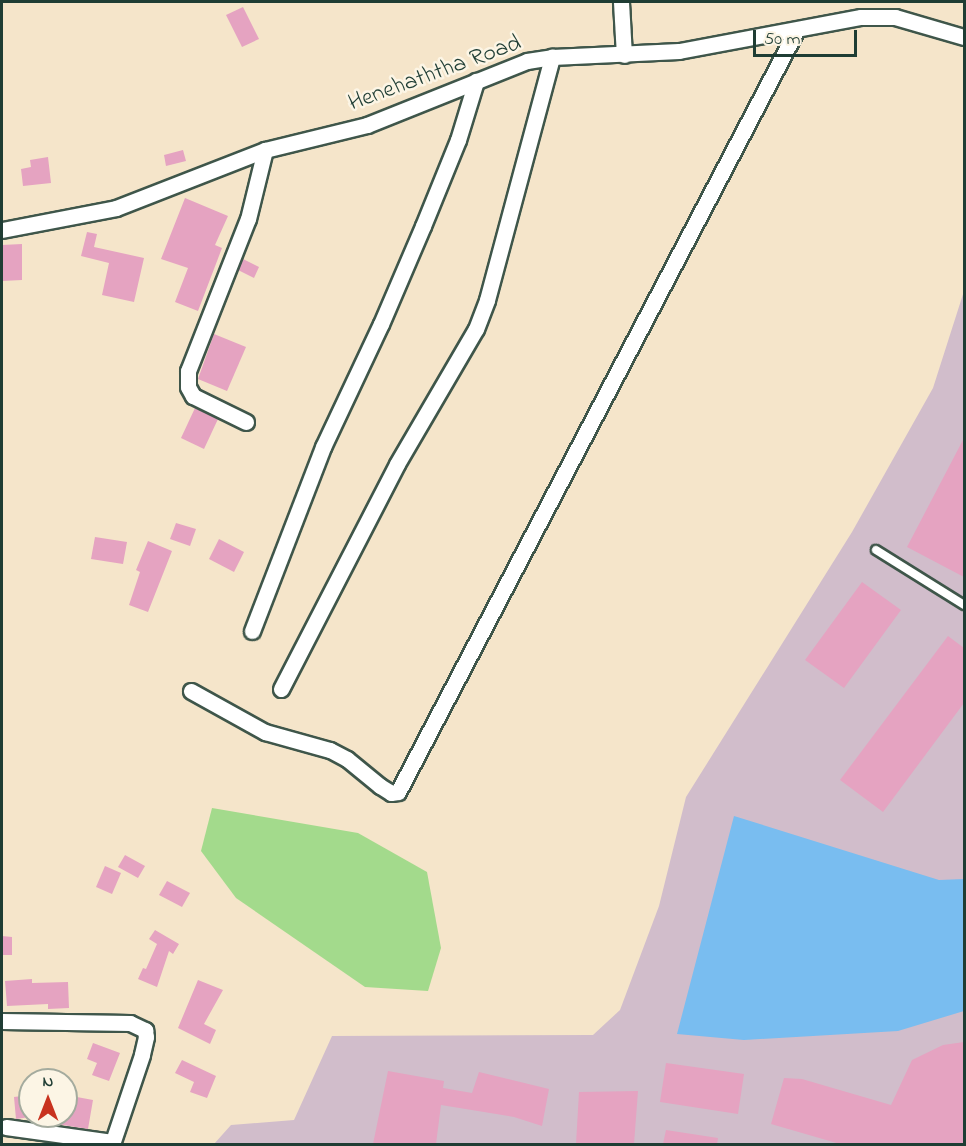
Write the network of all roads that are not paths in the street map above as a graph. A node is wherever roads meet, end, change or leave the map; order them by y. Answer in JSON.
{"nodes":[{"id":1,"x":621,"y":2,"type":"edge"},
{"id":2,"x":796,"y":31,"type":"junction"},
{"id":3,"x":964,"y":38,"type":"edge"},
{"id":4,"x":624,"y":55,"type":"junction"},
{"id":5,"x":552,"y":57,"type":"junction"},
{"id":6,"x":476,"y":81,"type":"junction"},
{"id":7,"x":265,"y":150,"type":"junction"},
{"id":8,"x":2,"y":230,"type":"edge"},
{"id":9,"x":246,"y":422,"type":"dead end"},
{"id":10,"x":876,"y":550,"type":"dead end"},
{"id":11,"x":964,"y":604,"type":"edge"},
{"id":12,"x":252,"y":631,"type":"dead end"},
{"id":13,"x":281,"y":689,"type":"dead end"},
{"id":14,"x":191,"y":691,"type":"dead end"},
{"id":15,"x":2,"y":1021,"type":"edge"},
{"id":16,"x":6,"y":1127,"type":"dead end"},
{"id":17,"x":112,"y":1144,"type":"edge"}],
"edges":[{"from":1,"to":4,"type":"street"},
{"from":2,"to":3,"type":"street","name":"Henehaththa Road"},
{"from":2,"to":4,"type":"street","name":"Henehaththa Road"},
{"from":2,"to":14,"type":"street"},
{"from":4,"to":5,"type":"street","name":"Henehaththa Road"},
{"from":5,"to":6,"type":"street","name":"Henehaththa Road"},
{"from":5,"to":13,"type":"street"},
{"from":6,"to":7,"type":"street","name":"Henehaththa Road"},
{"from":6,"to":12,"type":"street"},
{"from":7,"to":8,"type":"street","name":"Henehaththa Road"},
{"from":7,"to":9,"type":"street"},
{"from":10,"to":11,"type":"lane"},
{"from":15,"to":17,"type":"street"},
{"from":16,"to":17,"type":"street"}]}
